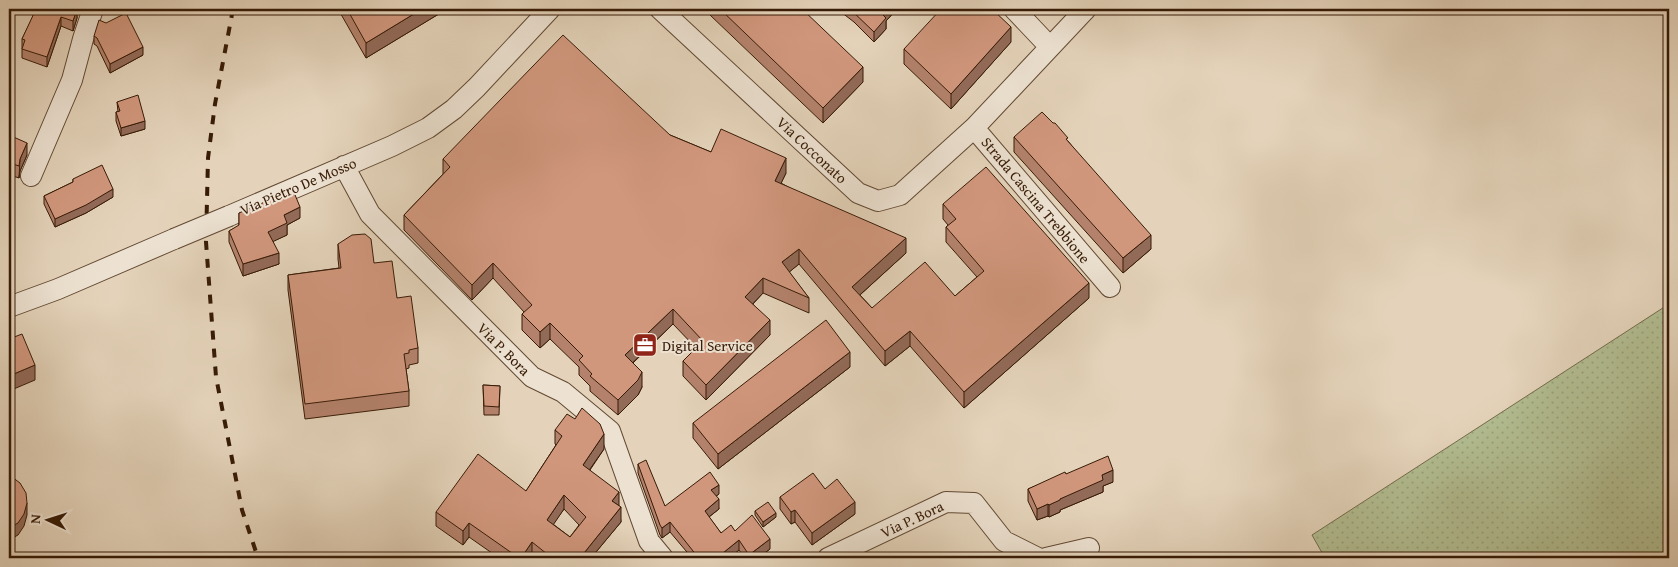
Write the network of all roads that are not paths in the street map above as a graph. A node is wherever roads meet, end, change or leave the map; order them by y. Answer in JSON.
{"nodes":[{"id":1,"x":93,"y":9,"type":"edge"},
{"id":2,"x":550,"y":9,"type":"edge"},
{"id":3,"x":660,"y":9,"type":"edge"},
{"id":4,"x":1014,"y":9,"type":"edge"},
{"id":5,"x":1086,"y":9,"type":"edge"},
{"id":6,"x":1050,"y":48,"type":"junction"},
{"id":7,"x":974,"y":128,"type":"junction"},
{"id":8,"x":344,"y":166,"type":"junction"},
{"id":9,"x":30,"y":176,"type":"dead end"},
{"id":10,"x":1110,"y":287,"type":"dead end"},
{"id":11,"x":9,"y":307,"type":"edge"},
{"id":12,"x":1089,"y":548,"type":"dead end"},
{"id":13,"x":663,"y":558,"type":"edge"},
{"id":14,"x":828,"y":558,"type":"edge"},
{"id":15,"x":1038,"y":558,"type":"edge"},
{"id":16,"x":1046,"y":558,"type":"edge"}],
"edges":[{"from":1,"to":9,"type":"street"},
{"from":2,"to":8,"type":"street","name":"Via Pietro De Mosso"},
{"from":3,"to":7,"type":"street","name":"Via Cocconato"},
{"from":4,"to":6,"type":"street"},
{"from":5,"to":6,"type":"street","name":"Strada Cascina Trebbione"},
{"from":6,"to":7,"type":"street","name":"Strada Cascina Trebbione"},
{"from":7,"to":10,"type":"street","name":"Strada Cascina Trebbione"},
{"from":8,"to":11,"type":"street","name":"Via Pietro De Mosso","bridge":true},
{"from":8,"to":13,"type":"street","name":"Via P. Bora"},
{"from":12,"to":16,"type":"street"},
{"from":14,"to":15,"type":"street","name":"Via P. Bora"}]}
